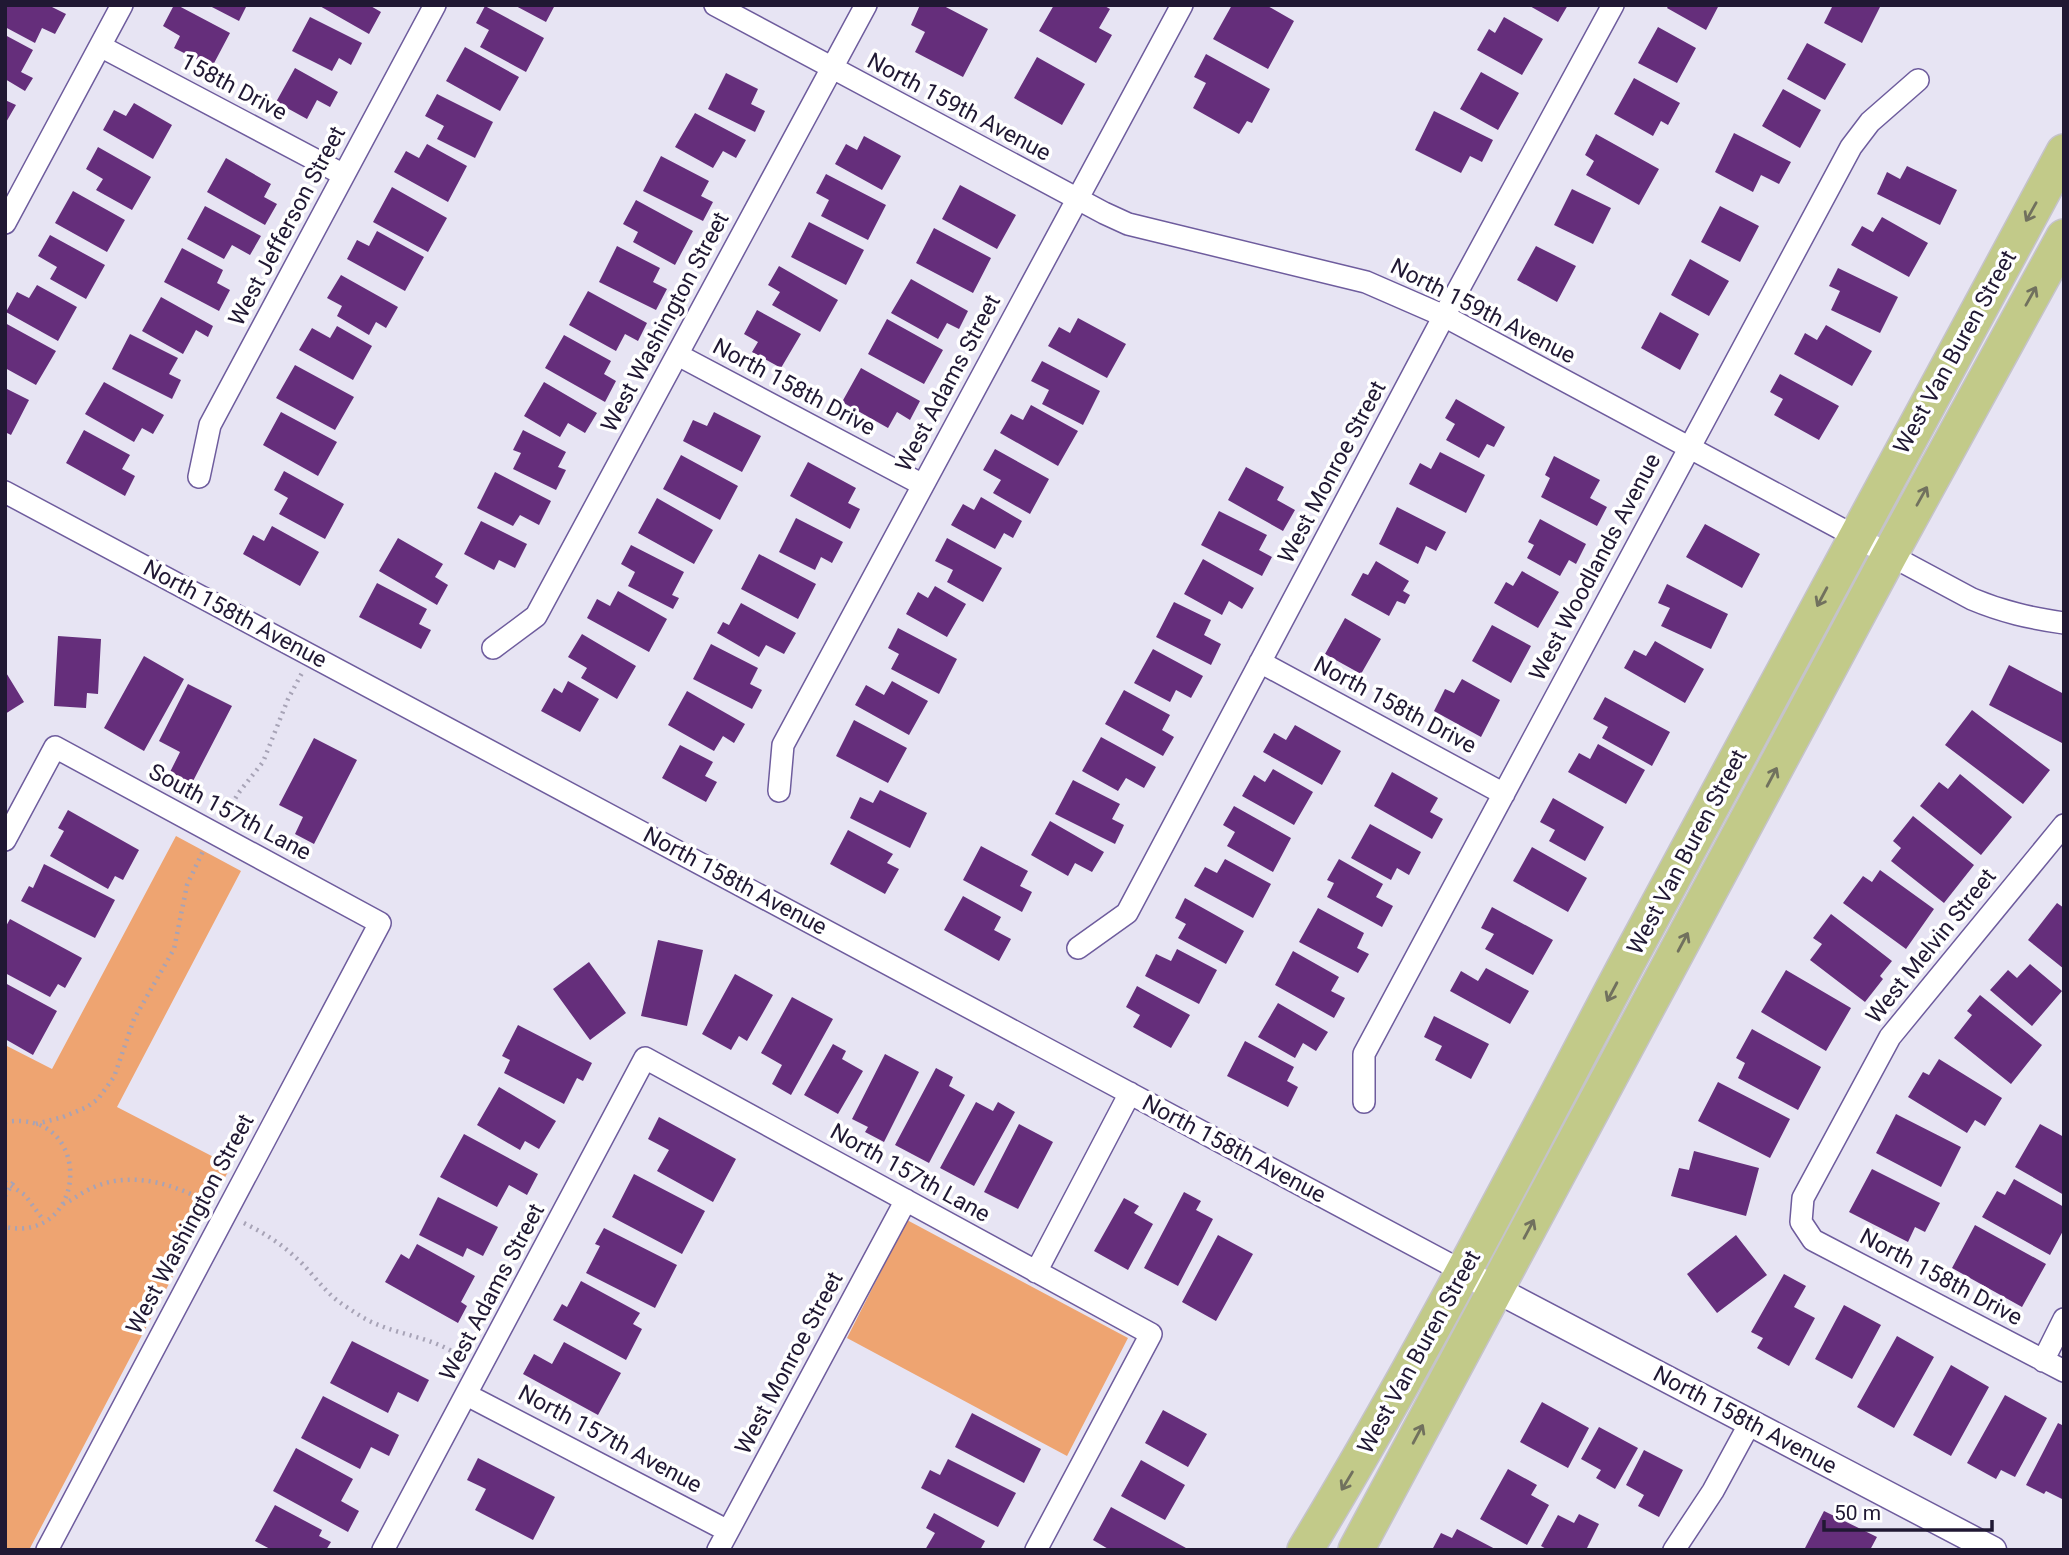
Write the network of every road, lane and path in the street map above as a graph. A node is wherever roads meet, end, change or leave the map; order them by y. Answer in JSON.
{"nodes":[{"id":1,"x":122,"y":5,"type":"edge"},
{"id":2,"x":435,"y":5,"type":"edge"},
{"id":3,"x":715,"y":5,"type":"edge"},
{"id":4,"x":866,"y":5,"type":"edge"},
{"id":5,"x":1182,"y":5,"type":"edge"},
{"id":6,"x":1613,"y":5,"type":"edge"},
{"id":7,"x":100,"y":46,"type":"junction"},
{"id":8,"x":832,"y":69,"type":"junction"},
{"id":9,"x":1918,"y":80,"type":"dead end"},
{"id":10,"x":2064,"y":152,"type":"edge"},
{"id":11,"x":344,"y":175,"type":"junction"},
{"id":12,"x":1076,"y":199,"type":"junction"},
{"id":13,"x":5,"y":223,"type":"edge"},
{"id":14,"x":2064,"y":237,"type":"edge"},
{"id":15,"x":1444,"y":316,"type":"junction"},
{"id":16,"x":677,"y":355,"type":"junction"},
{"id":17,"x":1689,"y":447,"type":"junction"},
{"id":18,"x":199,"y":477,"type":"dead end"},
{"id":19,"x":923,"y":485,"type":"junction"},
{"id":20,"x":5,"y":492,"type":"edge"},
{"id":21,"x":1854,"y":537,"type":"junction"},
{"id":22,"x":1889,"y":556,"type":"junction"},
{"id":23,"x":2064,"y":623,"type":"edge"},
{"id":24,"x":493,"y":648,"type":"dead end"},
{"id":25,"x":312,"y":656,"type":"junction"},
{"id":26,"x":1260,"y":662,"type":"junction"},
{"id":27,"x":779,"y":791,"type":"dead end"},
{"id":28,"x":1504,"y":794,"type":"junction"},
{"id":29,"x":2064,"y":825,"type":"edge"},
{"id":30,"x":214,"y":833,"type":"junction"},
{"id":31,"x":5,"y":840,"type":"edge"},
{"id":32,"x":380,"y":923,"type":"joint"},
{"id":33,"x":1078,"y":948,"type":"dead end"},
{"id":34,"x":645,"y":1058,"type":"joint"},
{"id":35,"x":1130,"y":1093,"type":"junction"},
{"id":36,"x":1364,"y":1101,"type":"dead end"},
{"id":37,"x":5,"y":1122,"type":"edge"},
{"id":38,"x":36,"y":1124,"type":"junction"},
{"id":39,"x":5,"y":1182,"type":"edge"},
{"id":40,"x":13,"y":1183,"type":"junction"},
{"id":41,"x":5,"y":1196,"type":"edge"},
{"id":42,"x":906,"y":1200,"type":"junction"},
{"id":43,"x":63,"y":1204,"type":"junction"},
{"id":44,"x":226,"y":1213,"type":"junction"},
{"id":45,"x":44,"y":1222,"type":"junction"},
{"id":46,"x":1801,"y":1222,"type":"joint"},
{"id":47,"x":5,"y":1227,"type":"edge"},
{"id":48,"x":1037,"y":1272,"type":"junction"},
{"id":49,"x":1464,"y":1272,"type":"junction"},
{"id":50,"x":1496,"y":1289,"type":"junction"},
{"id":51,"x":2064,"y":1319,"type":"edge"},
{"id":52,"x":2043,"y":1360,"type":"junction"},
{"id":53,"x":481,"y":1369,"type":"junction"},
{"id":54,"x":2064,"y":1371,"type":"edge"},
{"id":55,"x":467,"y":1395,"type":"junction"},
{"id":56,"x":1750,"y":1423,"type":"junction"},
{"id":57,"x":723,"y":1540,"type":"edge"},
{"id":58,"x":1676,"y":1549,"type":"edge"},
{"id":59,"x":47,"y":1550,"type":"edge"},
{"id":60,"x":383,"y":1550,"type":"edge"},
{"id":61,"x":1036,"y":1550,"type":"edge"},
{"id":62,"x":1305,"y":1550,"type":"edge"},
{"id":63,"x":1356,"y":1550,"type":"edge"},
{"id":64,"x":1993,"y":1550,"type":"edge"}],
"edges":[{"from":1,"to":7,"type":"street"},
{"from":2,"to":11,"type":"street","name":"West Jefferson Street"},
{"from":3,"to":8,"type":"street","name":"North 159th Avenue"},
{"from":4,"to":8,"type":"street","name":"West Washington Street"},
{"from":5,"to":12,"type":"street","name":"West Adams Street"},
{"from":6,"to":15,"type":"street","name":"West Monroe Street"},
{"from":7,"to":11,"type":"street","name":"158th Drive"},
{"from":7,"to":13,"type":"street"},
{"from":8,"to":12,"type":"street","name":"North 159th Avenue"},
{"from":8,"to":16,"type":"street","name":"West Washington Street"},
{"from":9,"to":17,"type":"street","name":"West Woodlands Avenue"},
{"from":10,"to":21,"type":"main road","name":"West Van Buren Street","one_way":true},
{"from":11,"to":18,"type":"street","name":"West Jefferson Street"},
{"from":12,"to":15,"type":"street","name":"North 159th Avenue"},
{"from":12,"to":19,"type":"street","name":"West Adams Street"},
{"from":22,"to":14,"type":"main road","name":"West Van Buren Street","one_way":true},
{"from":15,"to":17,"type":"street","name":"North 159th Avenue"},
{"from":15,"to":26,"type":"street","name":"West Monroe Street"},
{"from":16,"to":19,"type":"street","name":"North 158th Drive"},
{"from":16,"to":24,"type":"street","name":"West Washington Street"},
{"from":17,"to":21,"type":"street","name":"North 159th Avenue"},
{"from":17,"to":28,"type":"street","name":"West Woodlands Avenue"},
{"from":19,"to":27,"type":"street","name":"West Adams Street"},
{"from":20,"to":25,"type":"street","name":"North 158th Avenue"},
{"from":21,"to":22,"type":"street","name":"North 159th Avenue"},
{"from":21,"to":49,"type":"main road","name":"West Van Buren Street","one_way":true},
{"from":22,"to":23,"type":"street","name":"North 159th Avenue"},
{"from":50,"to":22,"type":"main road","name":"West Van Buren Street","one_way":true},
{"from":25,"to":30,"type":"path"},
{"from":25,"to":35,"type":"street","name":"North 158th Avenue"},
{"from":26,"to":28,"type":"street","name":"North 158th Drive"},
{"from":26,"to":33,"type":"street","name":"West Monroe Street"},
{"from":28,"to":36,"type":"street","name":"West Woodlands Avenue"},
{"from":29,"to":46,"type":"street","name":"West Melvin Street"},
{"from":30,"to":31,"type":"street","name":"South 157th Lane"},
{"from":30,"to":32,"type":"street","name":"South 157th Lane"},
{"from":30,"to":38,"type":"path"},
{"from":32,"to":44,"type":"street","name":"West Washington Street"},
{"from":34,"to":42,"type":"street","name":"North 157th Lane"},
{"from":34,"to":53,"type":"street","name":"West Adams Street"},
{"from":35,"to":48,"type":"street"},
{"from":35,"to":49,"type":"street","name":"North 158th Avenue"},
{"from":37,"to":38,"type":"path"},
{"from":38,"to":43,"type":"path"},
{"from":39,"to":40,"type":"path"},
{"from":40,"to":41,"type":"path"},
{"from":40,"to":45,"type":"path"},
{"from":42,"to":48,"type":"street","name":"North 157th Lane"},
{"from":42,"to":57,"type":"street","name":"West Monroe Street"},
{"from":43,"to":44,"type":"path"},
{"from":43,"to":45,"type":"path"},
{"from":44,"to":53,"type":"path"},
{"from":44,"to":59,"type":"street","name":"West Washington Street"},
{"from":45,"to":47,"type":"path"},
{"from":46,"to":52,"type":"street","name":"North 158th Drive"},
{"from":48,"to":61,"type":"street","name":"North 157th Lane"},
{"from":49,"to":50,"type":"street","name":"North 158th Avenue"},
{"from":49,"to":62,"type":"main road","name":"West Van Buren Street","one_way":true},
{"from":50,"to":56,"type":"street","name":"North 158th Avenue"},
{"from":63,"to":50,"type":"main road","name":"West Van Buren Street","one_way":true},
{"from":51,"to":52,"type":"street"},
{"from":52,"to":54,"type":"street","name":"North 158th Drive"},
{"from":53,"to":55,"type":"street","name":"West Adams Street"},
{"from":55,"to":57,"type":"street","name":"North 157th Avenue"},
{"from":55,"to":60,"type":"street","name":"West Adams Street"},
{"from":56,"to":58,"type":"street"},
{"from":56,"to":64,"type":"street","name":"North 158th Avenue"}]}
